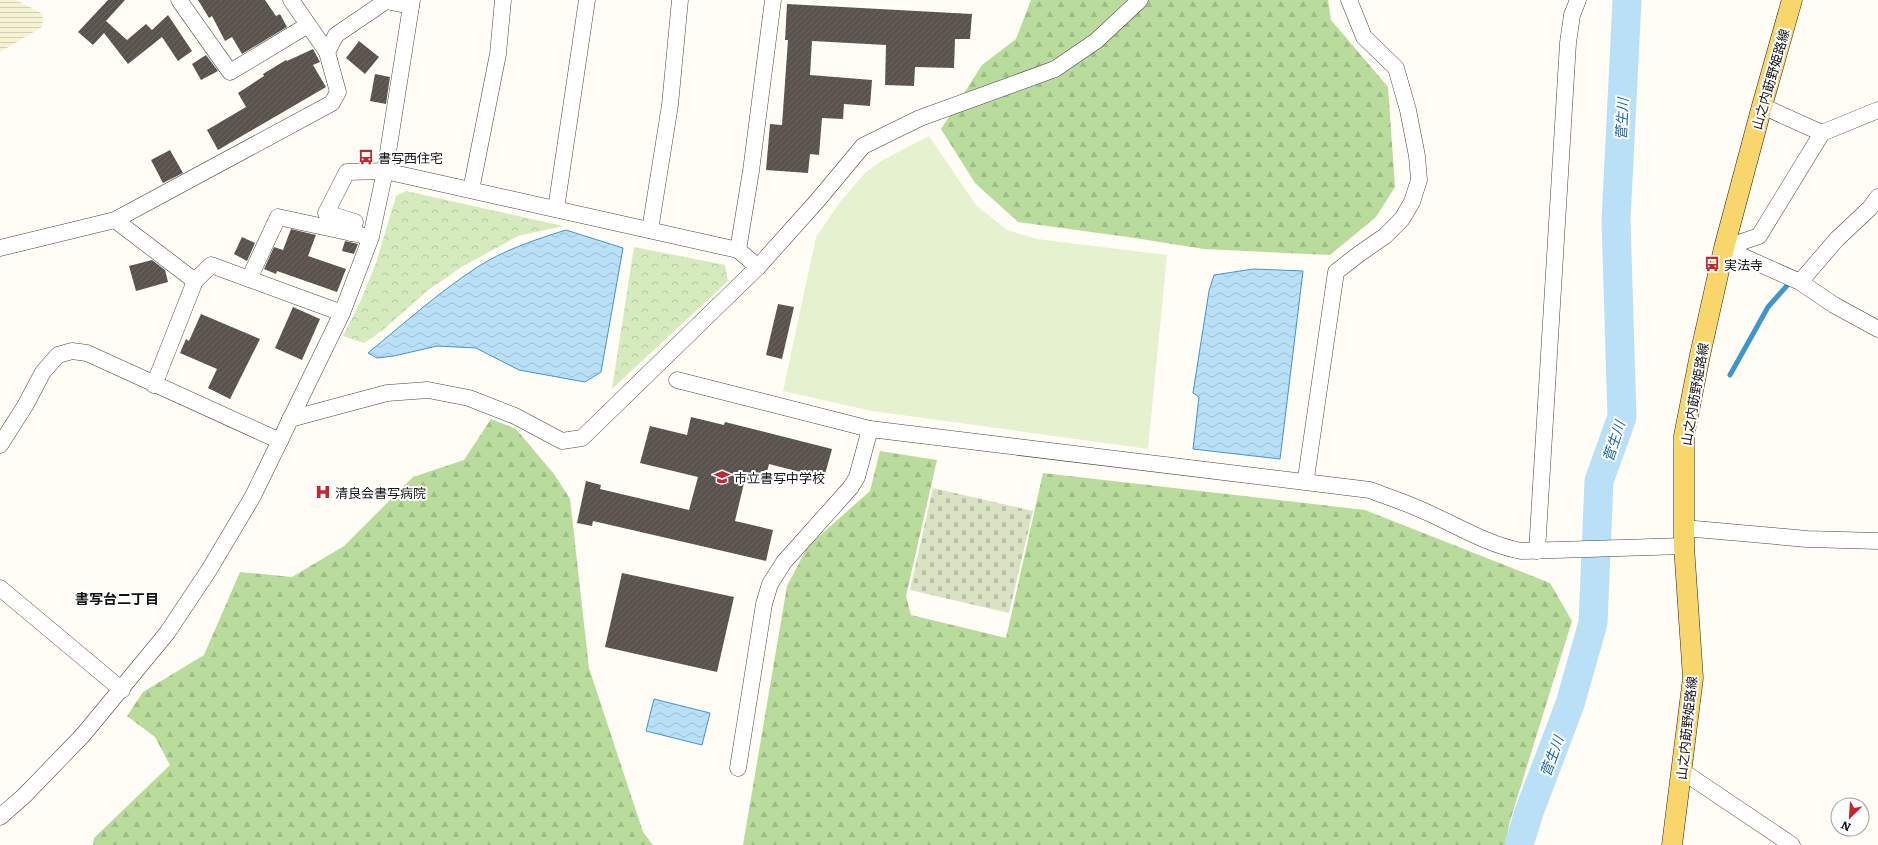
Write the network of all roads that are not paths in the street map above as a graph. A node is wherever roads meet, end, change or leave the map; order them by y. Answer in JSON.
{"nodes":[{"id":1,"x":179,"y":0,"type":"edge"},
{"id":2,"x":291,"y":0,"type":"edge"},
{"id":3,"x":503,"y":0,"type":"edge"},
{"id":4,"x":587,"y":0,"type":"edge"},
{"id":5,"x":680,"y":0,"type":"edge"},
{"id":6,"x":773,"y":0,"type":"edge"},
{"id":7,"x":1140,"y":0,"type":"edge"},
{"id":8,"x":1349,"y":0,"type":"edge"},
{"id":9,"x":1578,"y":0,"type":"edge"},
{"id":10,"x":1792,"y":0,"type":"edge"},
{"id":11,"x":411,"y":3,"type":"edge"},
{"id":12,"x":308,"y":26,"type":"junction"},
{"id":13,"x":327,"y":52,"type":"junction"},
{"id":14,"x":1762,"y":106,"type":"junction"},
{"id":15,"x":1878,"y":110,"type":"edge"},
{"id":16,"x":1822,"y":133,"type":"junction"},
{"id":17,"x":385,"y":171,"type":"junction"},
{"id":18,"x":471,"y":190,"type":"junction"},
{"id":19,"x":1878,"y":197,"type":"edge"},
{"id":20,"x":556,"y":209,"type":"junction"},
{"id":21,"x":115,"y":220,"type":"junction"},
{"id":22,"x":650,"y":230,"type":"junction"},
{"id":23,"x":351,"y":233,"type":"junction"},
{"id":24,"x":371,"y":237,"type":"junction"},
{"id":25,"x":0,"y":248,"type":"edge"},
{"id":26,"x":1724,"y":248,"type":"junction"},
{"id":27,"x":738,"y":250,"type":"junction"},
{"id":28,"x":758,"y":267,"type":"junction"},
{"id":29,"x":249,"y":279,"type":"junction"},
{"id":30,"x":195,"y":281,"type":"junction"},
{"id":31,"x":1800,"y":282,"type":"junction"},
{"id":32,"x":342,"y":313,"type":"junction"},
{"id":33,"x":1878,"y":329,"type":"edge"},
{"id":34,"x":677,"y":380,"type":"dead end"},
{"id":35,"x":154,"y":385,"type":"junction"},
{"id":36,"x":290,"y":419,"type":"junction"},
{"id":37,"x":870,"y":429,"type":"junction"},
{"id":38,"x":280,"y":441,"type":"junction"},
{"id":39,"x":0,"y":445,"type":"edge"},
{"id":40,"x":1310,"y":482,"type":"junction"},
{"id":41,"x":1684,"y":537,"type":"junction"},
{"id":42,"x":1878,"y":541,"type":"edge"},
{"id":43,"x":1541,"y":551,"type":"junction"},
{"id":44,"x":0,"y":588,"type":"edge"},
{"id":45,"x":122,"y":690,"type":"junction"},
{"id":46,"x":738,"y":768,"type":"dead end"},
{"id":47,"x":1682,"y":771,"type":"junction"},
{"id":48,"x":0,"y":817,"type":"edge"},
{"id":49,"x":1672,"y":845,"type":"edge"},
{"id":50,"x":1792,"y":845,"type":"edge"}],
"edges":[{"from":1,"to":12,"type":"street"},
{"from":2,"to":12,"type":"street"},
{"from":3,"to":18,"type":"street"},
{"from":4,"to":20,"type":"street"},
{"from":5,"to":22,"type":"street"},
{"from":6,"to":27,"type":"street"},
{"from":7,"to":28,"type":"street"},
{"from":8,"to":40,"type":"street"},
{"from":9,"to":43,"type":"street"},
{"from":10,"to":14,"type":"main road","name":"山之内莇野姫路線"},
{"from":11,"to":13,"type":"street"},
{"from":11,"to":17,"type":"street"},
{"from":12,"to":13,"type":"street"},
{"from":13,"to":21,"type":"street"},
{"from":14,"to":16,"type":"street"},
{"from":14,"to":26,"type":"main road","name":"山之内莇野姫路線"},
{"from":15,"to":16,"type":"street"},
{"from":16,"to":26,"type":"street"},
{"from":17,"to":18,"type":"street"},
{"from":17,"to":23,"type":"street"},
{"from":17,"to":24,"type":"street"},
{"from":18,"to":20,"type":"street"},
{"from":19,"to":31,"type":"street"},
{"from":20,"to":22,"type":"street"},
{"from":21,"to":25,"type":"street"},
{"from":21,"to":30,"type":"street"},
{"from":22,"to":27,"type":"street"},
{"from":23,"to":24,"type":"street"},
{"from":23,"to":29,"type":"street"},
{"from":24,"to":32,"type":"street"},
{"from":26,"to":31,"type":"street"},
{"from":26,"to":41,"type":"main road","name":"山之内莇野姫路線"},
{"from":27,"to":28,"type":"street"},
{"from":28,"to":36,"type":"street"},
{"from":29,"to":30,"type":"street"},
{"from":29,"to":32,"type":"street"},
{"from":30,"to":35,"type":"street"},
{"from":31,"to":33,"type":"street"},
{"from":32,"to":36,"type":"street"},
{"from":34,"to":37,"type":"street"},
{"from":35,"to":38,"type":"street"},
{"from":35,"to":39,"type":"street"},
{"from":36,"to":38,"type":"street"},
{"from":37,"to":40,"type":"street"},
{"from":37,"to":46,"type":"street"},
{"from":38,"to":45,"type":"street"},
{"from":40,"to":43,"type":"street"},
{"from":41,"to":42,"type":"street"},
{"from":41,"to":43,"type":"street"},
{"from":41,"to":47,"type":"main road","name":"山之内莇野姫路線"},
{"from":44,"to":45,"type":"street"},
{"from":45,"to":48,"type":"street"},
{"from":47,"to":49,"type":"main road","name":"山之内莇野姫路線"},
{"from":47,"to":50,"type":"street"}]}
